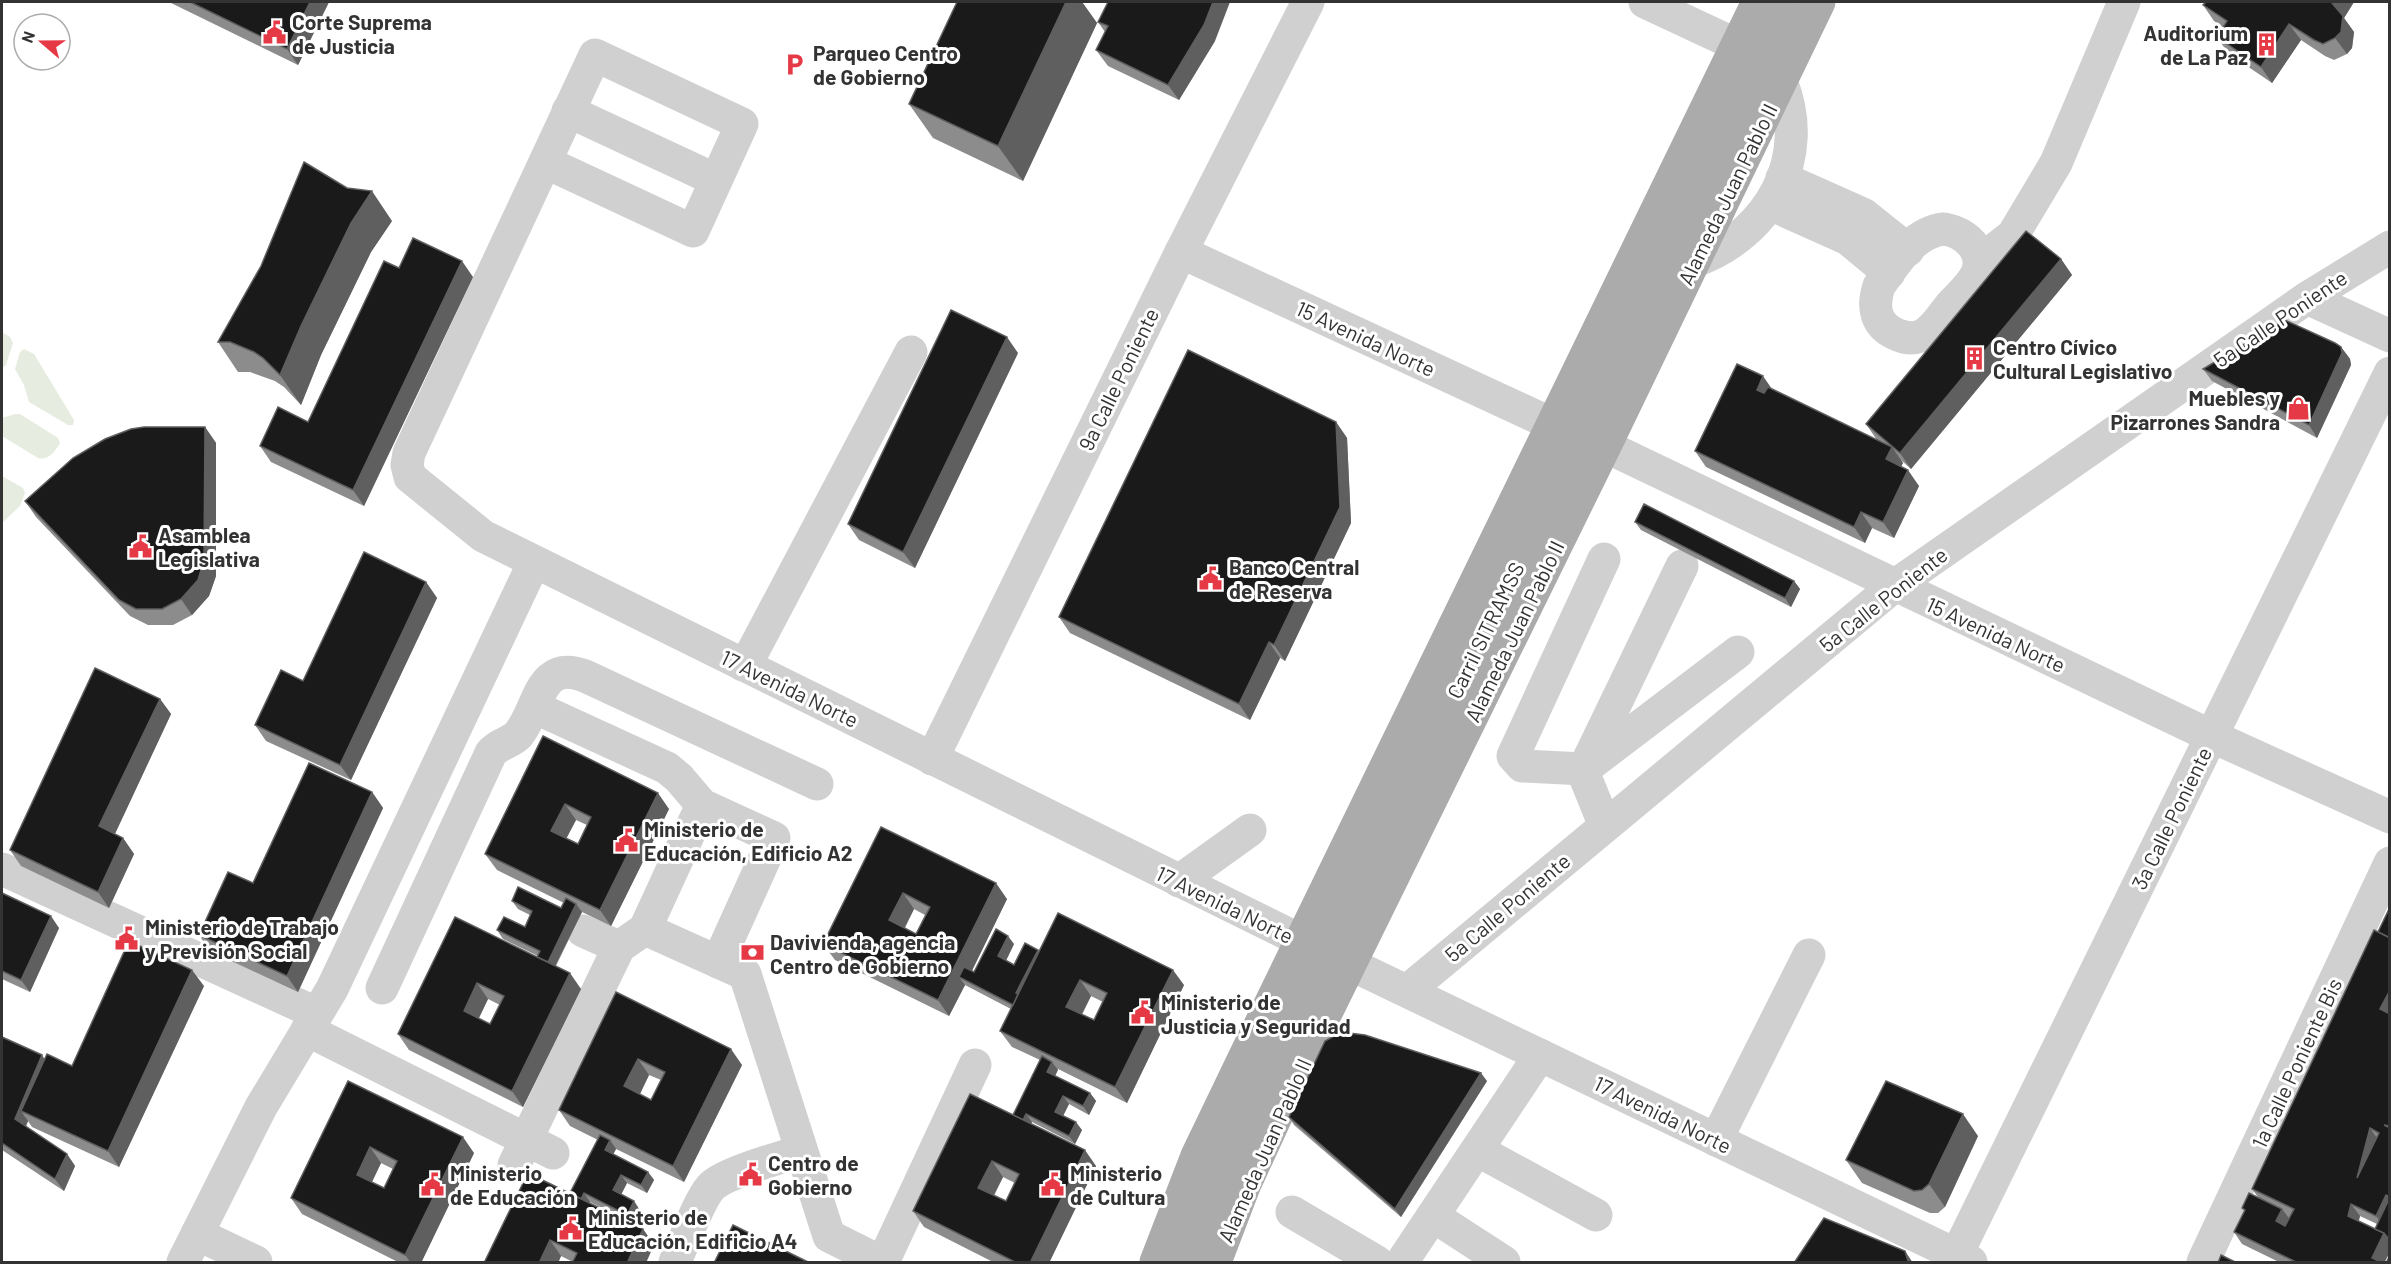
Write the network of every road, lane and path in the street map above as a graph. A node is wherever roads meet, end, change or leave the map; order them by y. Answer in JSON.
{"nodes":[{"id":1,"x":1308,"y":2,"type":"edge"},
{"id":2,"x":1645,"y":2,"type":"edge"},
{"id":3,"x":1758,"y":2,"type":"edge"},
{"id":4,"x":1792,"y":2,"type":"edge"},
{"id":5,"x":1819,"y":2,"type":"edge"},
{"id":6,"x":2124,"y":2,"type":"edge"},
{"id":7,"x":1737,"y":45,"type":"junction"},
{"id":8,"x":1781,"y":81,"type":"junction"},
{"id":9,"x":568,"y":111,"type":"junction"},
{"id":10,"x":545,"y":162,"type":"junction"},
{"id":11,"x":716,"y":180,"type":"junction"},
{"id":12,"x":1776,"y":191,"type":"junction"},
{"id":13,"x":2390,"y":247,"type":"edge"},
{"id":14,"x":1181,"y":252,"type":"junction"},
{"id":15,"x":1981,"y":260,"type":"junction"},
{"id":16,"x":1695,"y":261,"type":"junction"},
{"id":17,"x":1898,"y":261,"type":"junction"},
{"id":18,"x":2307,"y":298,"type":"junction"},
{"id":19,"x":2390,"y":336,"type":"edge"},
{"id":20,"x":911,"y":352,"type":"dead end"},
{"id":21,"x":2390,"y":373,"type":"edge"},
{"id":22,"x":1552,"y":424,"type":"junction"},
{"id":23,"x":1605,"y":446,"type":"junction"},
{"id":24,"x":1604,"y":559,"type":"dead end"},
{"id":25,"x":534,"y":562,"type":"junction"},
{"id":26,"x":1682,"y":566,"type":"dead end"},
{"id":27,"x":1894,"y":586,"type":"junction"},
{"id":28,"x":1738,"y":652,"type":"dead end"},
{"id":29,"x":743,"y":665,"type":"junction"},
{"id":30,"x":534,"y":707,"type":"junction"},
{"id":31,"x":2211,"y":736,"type":"junction"},
{"id":32,"x":932,"y":759,"type":"junction"},
{"id":33,"x":1584,"y":769,"type":"junction"},
{"id":34,"x":817,"y":784,"type":"dead end"},
{"id":35,"x":702,"y":805,"type":"junction"},
{"id":36,"x":2390,"y":817,"type":"edge"},
{"id":37,"x":1605,"y":826,"type":"junction"},
{"id":38,"x":1250,"y":830,"type":"dead end"},
{"id":39,"x":2390,"y":863,"type":"edge"},
{"id":40,"x":2,"y":869,"type":"edge"},
{"id":41,"x":1179,"y":881,"type":"junction"},
{"id":42,"x":645,"y":929,"type":"junction"},
{"id":43,"x":583,"y":931,"type":"dead end"},
{"id":44,"x":619,"y":947,"type":"junction"},
{"id":45,"x":1326,"y":953,"type":"junction"},
{"id":46,"x":1809,"y":955,"type":"dead end"},
{"id":47,"x":718,"y":962,"type":"junction"},
{"id":48,"x":382,"y":988,"type":"dead end"},
{"id":49,"x":1407,"y":991,"type":"junction"},
{"id":50,"x":312,"y":1022,"type":"junction"},
{"id":51,"x":1540,"y":1055,"type":"junction"},
{"id":52,"x":975,"y":1065,"type":"dead end"},
{"id":53,"x":1716,"y":1140,"type":"junction"},
{"id":54,"x":1478,"y":1150,"type":"junction"},
{"id":55,"x":801,"y":1151,"type":"junction"},
{"id":56,"x":1292,"y":1212,"type":"dead end"},
{"id":57,"x":1596,"y":1215,"type":"dead end"},
{"id":58,"x":1433,"y":1216,"type":"junction"},
{"id":59,"x":190,"y":1248,"type":"edge"},
{"id":60,"x":1960,"y":1260,"type":"edge"},
{"id":61,"x":256,"y":1263,"type":"edge"},
{"id":62,"x":675,"y":1263,"type":"edge"},
{"id":63,"x":882,"y":1263,"type":"edge"},
{"id":64,"x":1156,"y":1263,"type":"edge"},
{"id":65,"x":1189,"y":1263,"type":"edge"},
{"id":66,"x":1215,"y":1263,"type":"edge"},
{"id":67,"x":1377,"y":1263,"type":"edge"},
{"id":68,"x":1402,"y":1263,"type":"edge"},
{"id":69,"x":1504,"y":1263,"type":"edge"},
{"id":70,"x":2203,"y":1263,"type":"edge"}],
"edges":[{"from":1,"to":14,"type":"street","name":"9a Calle Poniente"},
{"from":2,"to":7,"type":"street"},
{"from":3,"to":7,"type":"main road","name":"Alameda Juan Pablo II"},
{"from":4,"to":45,"type":"main road","name":"Carril SITRAMSS"},
{"from":5,"to":8,"type":"main road","name":"Alameda Juan Pablo II"},
{"from":6,"to":15,"type":"street"},
{"from":7,"to":22,"type":"main road","name":"Alameda Juan Pablo II"},
{"from":8,"to":12,"type":"street"},
{"from":8,"to":16,"type":"main road","name":"Alameda Juan Pablo II"},
{"from":9,"to":10,"type":"street","name":"17 Avenida Norte"},
{"from":9,"to":11,"type":"street"},
{"from":9,"to":11,"type":"street","name":"17 Avenida Norte"},
{"from":10,"to":11,"type":"street"},
{"from":10,"to":25,"type":"street","name":"17 Avenida Norte"},
{"from":12,"to":16,"type":"street"},
{"from":12,"to":17,"type":"street"},
{"from":13,"to":18,"type":"street","name":"5a Calle Poniente"},
{"from":14,"to":22,"type":"street","name":"15 Avenida Norte"},
{"from":14,"to":32,"type":"street","name":"9a Calle Poniente"},
{"from":15,"to":17,"type":"street"},
{"from":15,"to":17,"type":"street"},
{"from":16,"to":23,"type":"main road","name":"Alameda Juan Pablo II"},
{"from":18,"to":19,"type":"street"},
{"from":18,"to":27,"type":"street","name":"5a Calle Poniente"},
{"from":20,"to":29,"type":"street"},
{"from":21,"to":31,"type":"street","name":"3a Calle Poniente"},
{"from":22,"to":45,"type":"main road","name":"Alameda Juan Pablo II"},
{"from":23,"to":27,"type":"street","name":"15 Avenida Norte"},
{"from":23,"to":45,"type":"main road","name":"Alameda Juan Pablo II"},
{"from":24,"to":33,"type":"street"},
{"from":25,"to":29,"type":"street","name":"17 Avenida Norte"},
{"from":25,"to":50,"type":"street"},
{"from":26,"to":33,"type":"street"},
{"from":27,"to":31,"type":"street","name":"15 Avenida Norte"},
{"from":27,"to":37,"type":"street","name":"5a Calle Poniente"},
{"from":28,"to":33,"type":"street"},
{"from":29,"to":32,"type":"street","name":"17 Avenida Norte"},
{"from":30,"to":34,"type":"street"},
{"from":30,"to":35,"type":"street"},
{"from":30,"to":48,"type":"street"},
{"from":31,"to":36,"type":"street","name":"15 Avenida Norte"},
{"from":31,"to":60,"type":"street","name":"3a Calle Poniente"},
{"from":32,"to":41,"type":"street","name":"17 Avenida Norte"},
{"from":33,"to":37,"type":"street"},
{"from":35,"to":42,"type":"street"},
{"from":35,"to":47,"type":"street"},
{"from":37,"to":49,"type":"street","name":"5a Calle Poniente"},
{"from":38,"to":41,"type":"street"},
{"from":39,"to":70,"type":"street","name":"1a Calle Poniente Bis"},
{"from":40,"to":50,"type":"street"},
{"from":41,"to":45,"type":"street","name":"17 Avenida Norte"},
{"from":42,"to":44,"type":"street"},
{"from":42,"to":47,"type":"street"},
{"from":43,"to":44,"type":"street"},
{"from":44,"to":50,"type":"street"},
{"from":45,"to":49,"type":"street","name":"17 Avenida Norte"},
{"from":45,"to":64,"type":"main road","name":"Alameda Juan Pablo II"},
{"from":45,"to":65,"type":"main road","name":"Carril SITRAMSS"},
{"from":45,"to":66,"type":"main road","name":"Alameda Juan Pablo II"},
{"from":46,"to":53,"type":"street"},
{"from":47,"to":55,"type":"street"},
{"from":49,"to":51,"type":"street","name":"17 Avenida Norte"},
{"from":50,"to":59,"type":"street"},
{"from":51,"to":53,"type":"street","name":"17 Avenida Norte"},
{"from":51,"to":54,"type":"street"},
{"from":52,"to":63,"type":"street"},
{"from":53,"to":60,"type":"street","name":"17 Avenida Norte"},
{"from":54,"to":57,"type":"street"},
{"from":54,"to":58,"type":"street"},
{"from":55,"to":62,"type":"street"},
{"from":55,"to":63,"type":"street"},
{"from":56,"to":67,"type":"street"},
{"from":58,"to":68,"type":"street"},
{"from":58,"to":69,"type":"street"},
{"from":59,"to":61,"type":"street"}]}
